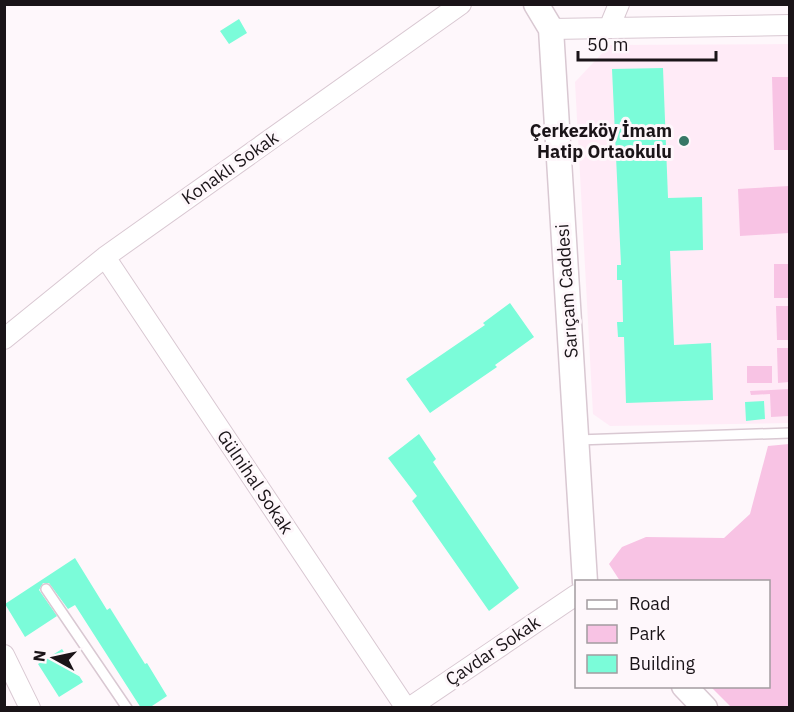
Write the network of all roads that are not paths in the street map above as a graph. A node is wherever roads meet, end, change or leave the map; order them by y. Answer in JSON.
{"nodes":[{"id":1,"x":461,"y":4,"type":"edge"},
{"id":2,"x":619,"y":4,"type":"edge"},
{"id":3,"x":538,"y":6,"type":"edge"},
{"id":4,"x":789,"y":25,"type":"edge"},
{"id":5,"x":609,"y":28,"type":"junction"},
{"id":6,"x":550,"y":29,"type":"junction"},
{"id":7,"x":105,"y":257,"type":"junction"},
{"id":8,"x":4,"y":339,"type":"edge"},
{"id":9,"x":789,"y":433,"type":"edge"},
{"id":10,"x":577,"y":440,"type":"junction"},
{"id":11,"x":585,"y":580,"type":"edge"},
{"id":12,"x":46,"y":588,"type":"dead end"},
{"id":13,"x":575,"y":596,"type":"edge"},
{"id":14,"x":4,"y":655,"type":"edge"},
{"id":15,"x":685,"y":688,"type":"edge"},
{"id":16,"x":30,"y":708,"type":"edge"},
{"id":17,"x":127,"y":708,"type":"edge"},
{"id":18,"x":407,"y":708,"type":"edge"},
{"id":19,"x":705,"y":708,"type":"edge"}],
"edges":[{"from":1,"to":7,"type":"street","name":"Konaklı Sokak"},
{"from":2,"to":5,"type":"street"},
{"from":3,"to":6,"type":"street","name":"Sarıçam Caddesi"},
{"from":4,"to":5,"type":"street"},
{"from":5,"to":6,"type":"street"},
{"from":6,"to":10,"type":"street","name":"Sarıçam Caddesi"},
{"from":7,"to":8,"type":"street","name":"Konaklı Sokak"},
{"from":7,"to":18,"type":"street","name":"Gülnihal Sokak"},
{"from":9,"to":10,"type":"lane"},
{"from":10,"to":11,"type":"street","name":"Sarıçam Caddesi"},
{"from":12,"to":17,"type":"lane"},
{"from":13,"to":18,"type":"street","name":"Çavdar Sokak"},
{"from":14,"to":16,"type":"street"},
{"from":15,"to":19,"type":"street"}]}
